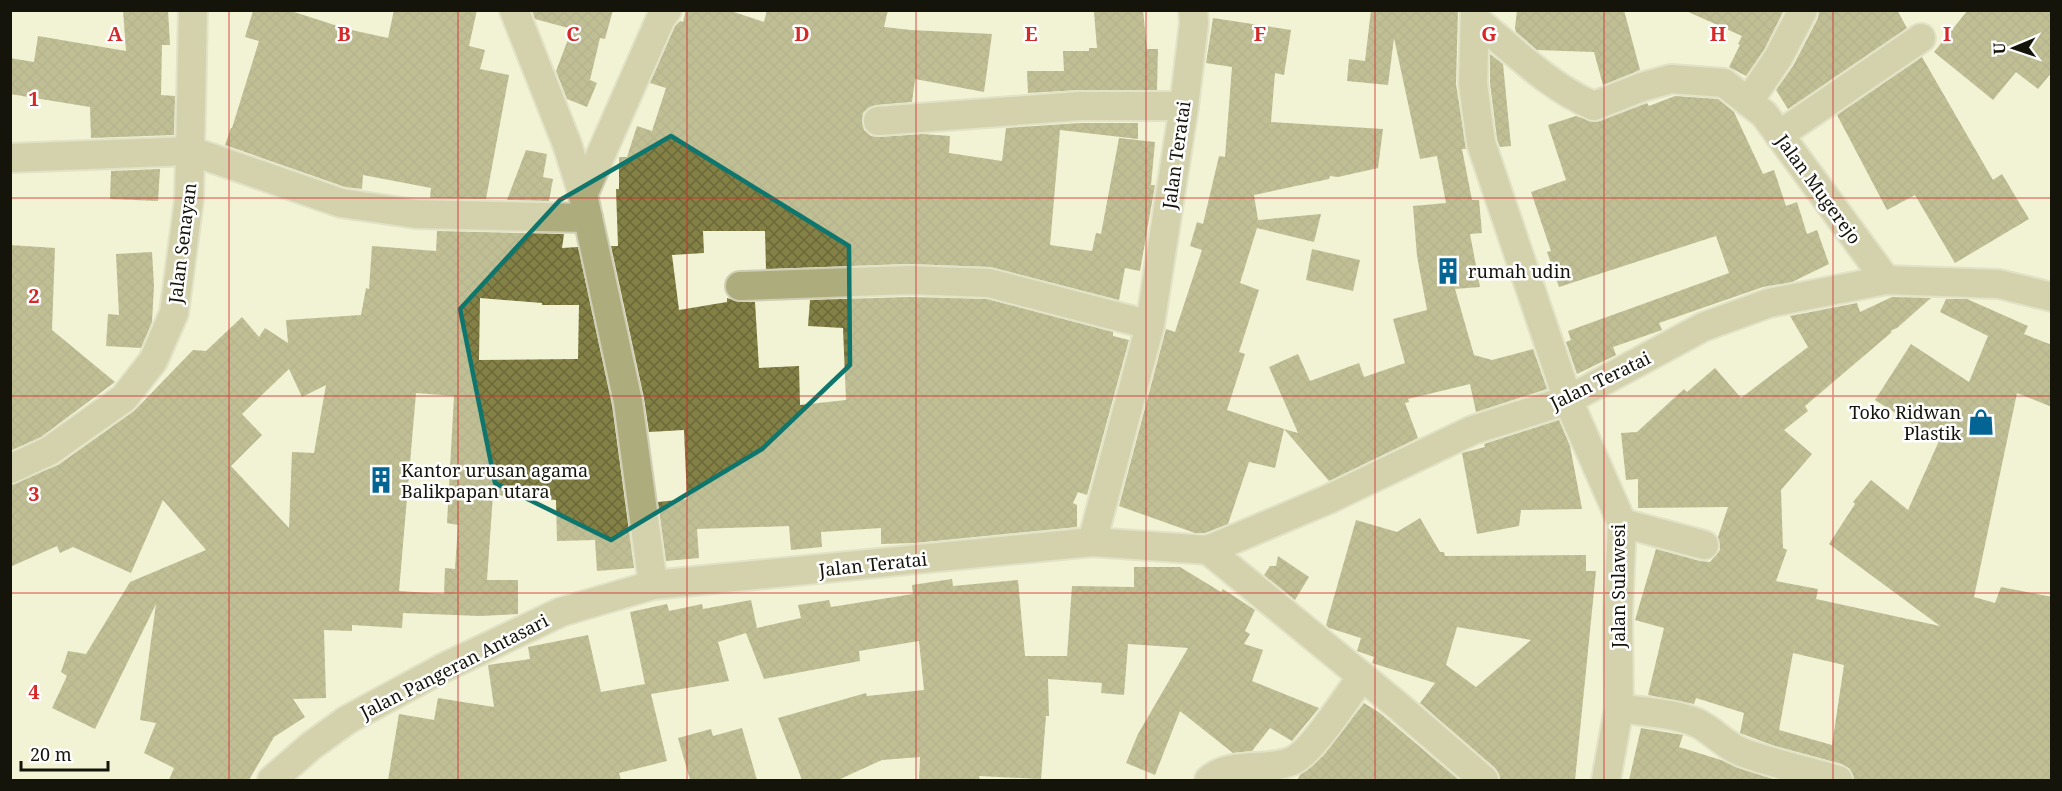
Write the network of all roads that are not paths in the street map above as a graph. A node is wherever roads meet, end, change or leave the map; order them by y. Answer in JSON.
{"nodes":[{"id":1,"x":193,"y":10,"type":"edge"},
{"id":2,"x":514,"y":10,"type":"edge"},
{"id":3,"x":667,"y":10,"type":"edge"},
{"id":4,"x":1193,"y":10,"type":"edge"},
{"id":5,"x":1803,"y":10,"type":"edge"},
{"id":6,"x":1475,"y":15,"type":"edge"},
{"id":7,"x":1921,"y":38,"type":"dead end"},
{"id":8,"x":1748,"y":102,"type":"junction"},
{"id":9,"x":1184,"y":106,"type":"junction"},
{"id":10,"x":878,"y":121,"type":"dead end"},
{"id":11,"x":1779,"y":135,"type":"junction"},
{"id":12,"x":191,"y":151,"type":"junction"},
{"id":13,"x":10,"y":158,"type":"edge"},
{"id":14,"x":585,"y":207,"type":"junction"},
{"id":15,"x":1886,"y":280,"type":"junction"},
{"id":16,"x":740,"y":286,"type":"dead end"},
{"id":17,"x":2052,"y":297,"type":"edge"},
{"id":18,"x":1150,"y":325,"type":"junction"},
{"id":19,"x":1568,"y":400,"type":"junction"},
{"id":20,"x":10,"y":469,"type":"edge"},
{"id":21,"x":1622,"y":523,"type":"junction"},
{"id":22,"x":1092,"y":542,"type":"junction"},
{"id":23,"x":1704,"y":545,"type":"dead end"},
{"id":24,"x":1208,"y":550,"type":"junction"},
{"id":25,"x":653,"y":585,"type":"junction"},
{"id":26,"x":1362,"y":676,"type":"junction"},
{"id":27,"x":1619,"y":708,"type":"junction"},
{"id":28,"x":272,"y":780,"type":"edge"},
{"id":29,"x":1209,"y":780,"type":"edge"},
{"id":30,"x":1484,"y":780,"type":"edge"},
{"id":31,"x":1606,"y":780,"type":"edge"},
{"id":32,"x":1838,"y":780,"type":"edge"}],
"edges":[{"from":1,"to":12,"type":"street","name":"Jalan Senayan"},
{"from":2,"to":14,"type":"street"},
{"from":3,"to":14,"type":"street"},
{"from":4,"to":9,"type":"street","name":"Jalan Teratai"},
{"from":5,"to":8,"type":"street"},
{"from":6,"to":8,"type":"street","name":"Jalan Mugerejo"},
{"from":6,"to":19,"type":"street","name":"Jalan Sulawesi"},
{"from":7,"to":11,"type":"street"},
{"from":8,"to":11,"type":"street","name":"Jalan Mugerejo"},
{"from":9,"to":10,"type":"street"},
{"from":9,"to":18,"type":"street","name":"Jalan Teratai"},
{"from":11,"to":15,"type":"street","name":"Jalan Mugerejo"},
{"from":12,"to":13,"type":"street"},
{"from":12,"to":14,"type":"street"},
{"from":12,"to":20,"type":"street","name":"Jalan Senayan"},
{"from":14,"to":25,"type":"street"},
{"from":15,"to":17,"type":"street","name":"Jalan Teratai"},
{"from":15,"to":19,"type":"street","name":"Jalan Teratai"},
{"from":16,"to":18,"type":"street"},
{"from":18,"to":22,"type":"street","name":"Jalan Teratai"},
{"from":19,"to":21,"type":"street","name":"Jalan Sulawesi"},
{"from":19,"to":24,"type":"street","name":"Jalan Teratai"},
{"from":21,"to":23,"type":"street"},
{"from":21,"to":27,"type":"street","name":"Jalan Sulawesi"},
{"from":22,"to":24,"type":"street","name":"Jalan Teratai"},
{"from":22,"to":25,"type":"street","name":"Jalan Teratai"},
{"from":24,"to":26,"type":"street"},
{"from":25,"to":28,"type":"street","name":"Jalan Pangeran Antasari"},
{"from":26,"to":29,"type":"street"},
{"from":26,"to":30,"type":"street"},
{"from":27,"to":31,"type":"street","name":"Jalan Sulawesi"},
{"from":27,"to":32,"type":"street"}]}
